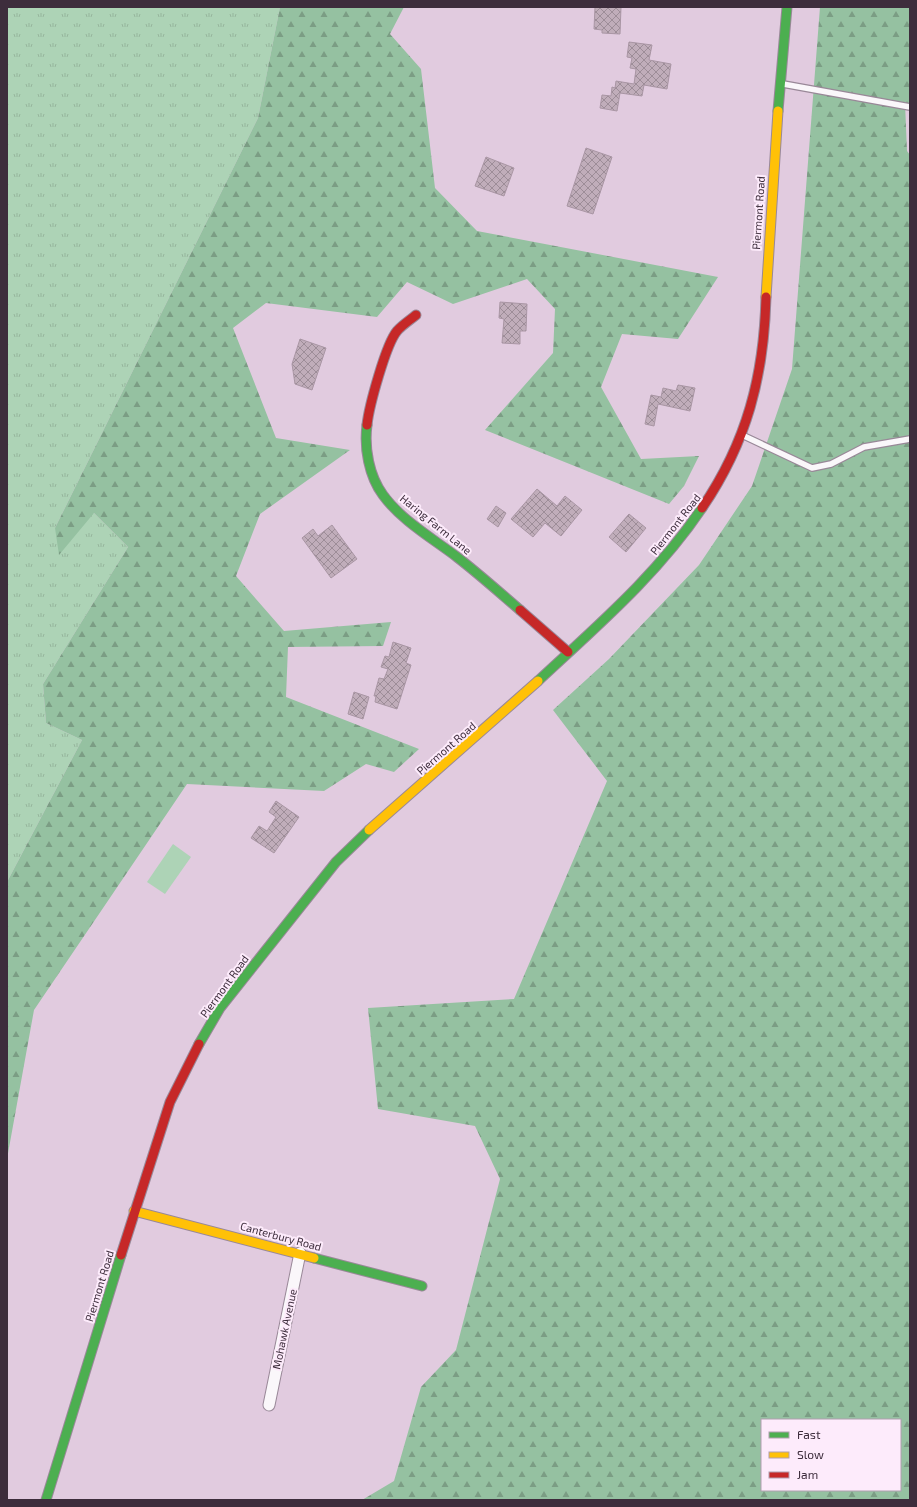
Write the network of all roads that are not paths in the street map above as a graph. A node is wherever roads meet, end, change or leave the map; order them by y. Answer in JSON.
{"nodes":[{"id":1,"x":787,"y":7,"type":"edge"},
{"id":2,"x":780,"y":84,"type":"junction"},
{"id":3,"x":910,"y":108,"type":"edge"},
{"id":4,"x":416,"y":314,"type":"dead end"},
{"id":5,"x":740,"y":434,"type":"junction"},
{"id":6,"x":910,"y":439,"type":"edge"},
{"id":7,"x":568,"y":652,"type":"junction"},
{"id":8,"x":134,"y":1211,"type":"junction"},
{"id":9,"x":300,"y":1253,"type":"junction"},
{"id":10,"x":422,"y":1286,"type":"dead end"},
{"id":11,"x":269,"y":1405,"type":"dead end"},
{"id":12,"x":46,"y":1500,"type":"edge"}],
"edges":[{"from":1,"to":2,"type":"main road","name":"Piermont Road"},
{"from":2,"to":3,"type":"lane"},
{"from":2,"to":5,"type":"main road","name":"Piermont Road"},
{"from":4,"to":7,"type":"main road","name":"Haring Farm Lane"},
{"from":5,"to":6,"type":"lane"},
{"from":5,"to":7,"type":"main road","name":"Piermont Road"},
{"from":7,"to":8,"type":"main road","name":"Piermont Road"},
{"from":8,"to":9,"type":"main road","name":"Canterbury Road"},
{"from":8,"to":12,"type":"main road","name":"Piermont Road"},
{"from":9,"to":10,"type":"main road","name":"Canterbury Road"},
{"from":9,"to":11,"type":"street","name":"Mohawk Avenue"}]}
